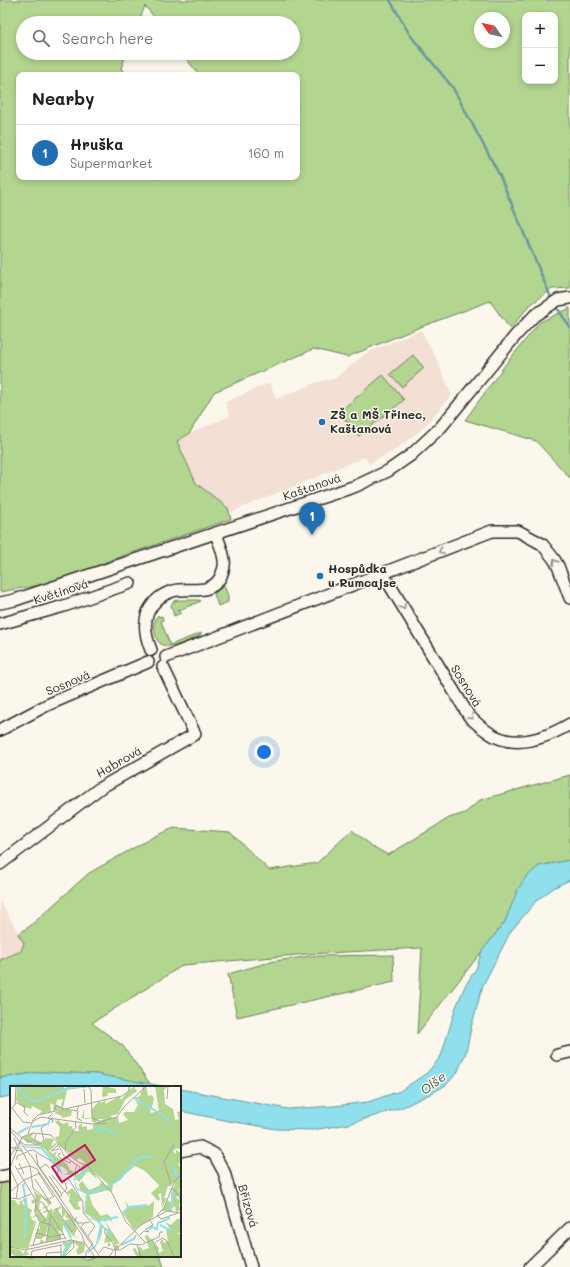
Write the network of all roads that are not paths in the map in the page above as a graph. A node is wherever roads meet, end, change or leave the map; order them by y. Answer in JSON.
{"nodes":[{"id":1,"x":570,"y":298,"type":"edge"},
{"id":2,"x":216,"y":534,"type":"junction"},
{"id":3,"x":383,"y":574,"type":"junction"},
{"id":4,"x":130,"y":583,"type":"dead end"},
{"id":5,"x":570,"y":598,"type":"edge"},
{"id":6,"x":0,"y":603,"type":"edge"},
{"id":7,"x":0,"y":624,"type":"edge"},
{"id":8,"x":151,"y":650,"type":"junction"},
{"id":9,"x":148,"y":662,"type":"junction"},
{"id":10,"x":165,"y":662,"type":"junction"},
{"id":11,"x":570,"y":724,"type":"edge"},
{"id":12,"x":0,"y":730,"type":"edge"},
{"id":13,"x":0,"y":864,"type":"edge"},
{"id":14,"x":570,"y":1052,"type":"edge"},
{"id":15,"x":557,"y":1055,"type":"dead end"},
{"id":16,"x":181,"y":1151,"type":"edge"},
{"id":17,"x":10,"y":1175,"type":"edge"},
{"id":18,"x":0,"y":1177,"type":"edge"},
{"id":19,"x":570,"y":1228,"type":"edge"},
{"id":20,"x":251,"y":1267,"type":"edge"},
{"id":21,"x":530,"y":1267,"type":"edge"}],
"edges":[{"from":1,"to":2,"type":"street","name":"Kaštanová"},
{"from":2,"to":6,"type":"street","name":"Kaštanová"},
{"from":2,"to":8,"type":"street"},
{"from":5,"to":3,"type":"street","one_way":true},
{"from":3,"to":10,"type":"street"},
{"from":3,"to":11,"type":"street","name":"Sosnová","one_way":true},
{"from":4,"to":7,"type":"street","name":"Květinová"},
{"from":8,"to":9,"type":"street"},
{"from":8,"to":10,"type":"street"},
{"from":9,"to":10,"type":"street"},
{"from":9,"to":12,"type":"street","name":"Sosnová"},
{"from":10,"to":13,"type":"street","name":"Habrová"},
{"from":14,"to":15,"type":"street"},
{"from":16,"to":20,"type":"street","name":"Břízová"},
{"from":17,"to":18,"type":"street"},
{"from":19,"to":21,"type":"street"}]}
